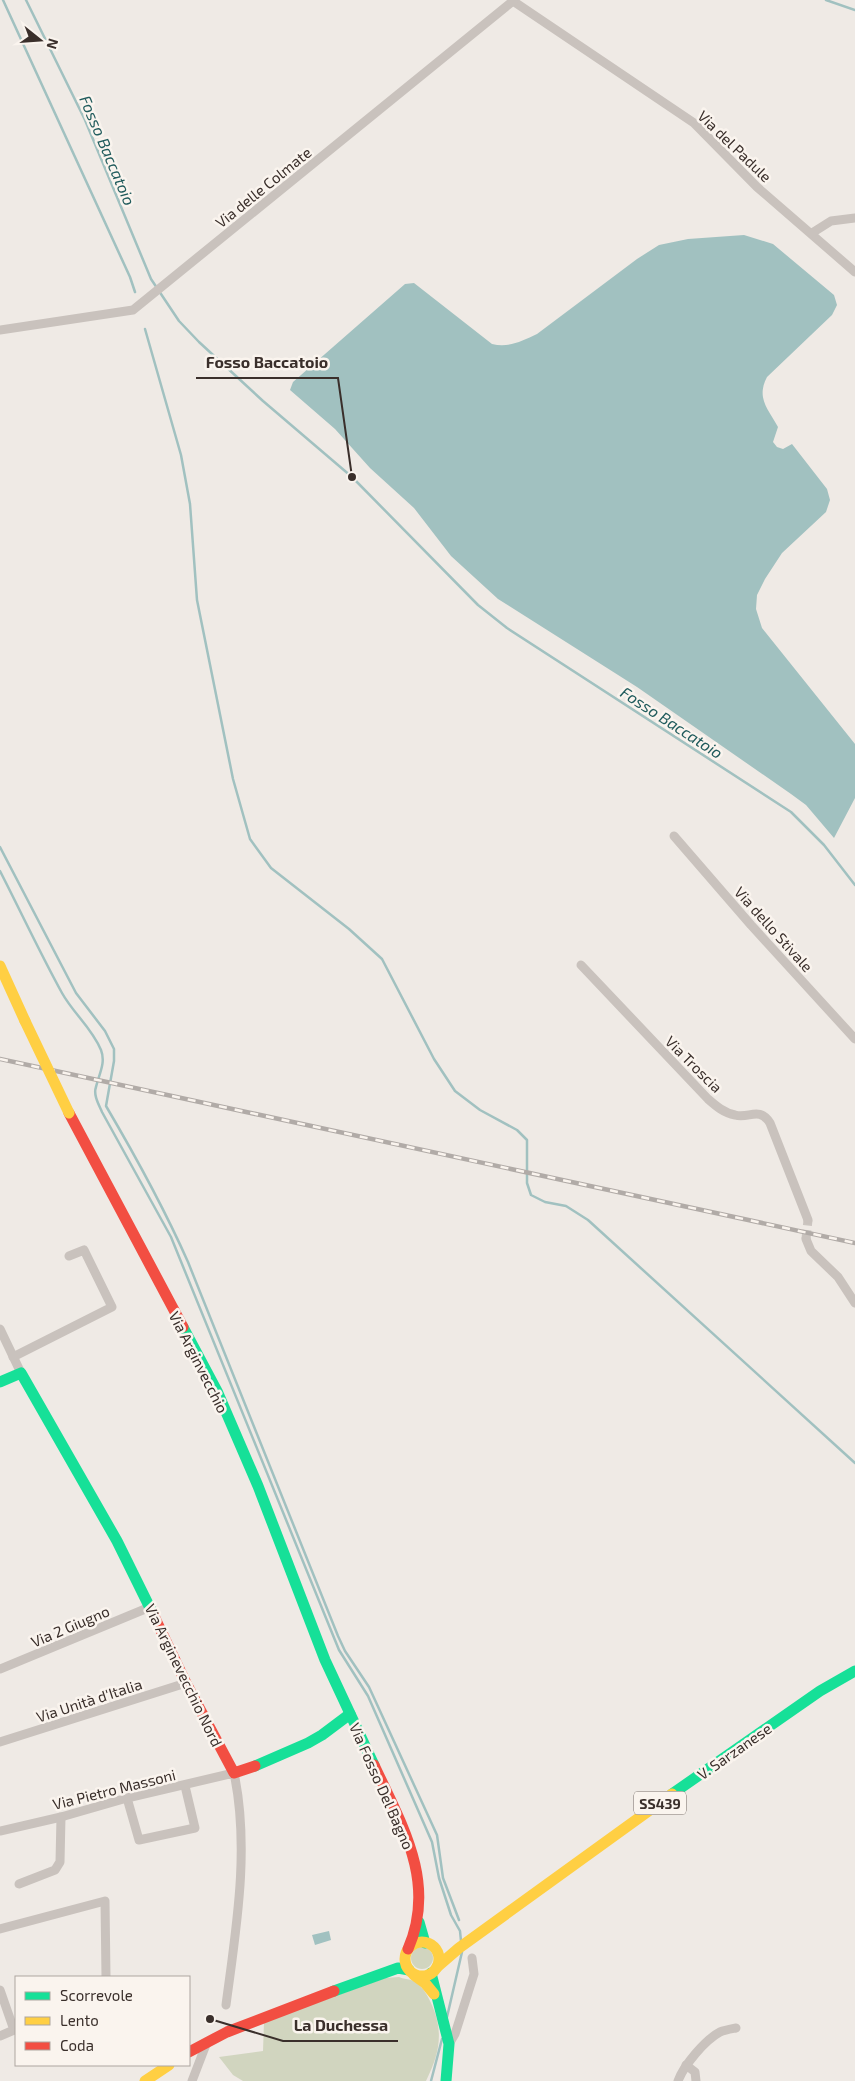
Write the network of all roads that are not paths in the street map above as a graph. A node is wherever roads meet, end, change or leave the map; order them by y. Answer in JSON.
{"nodes":[{"id":1,"x":513,"y":0,"type":"edge"},
{"id":2,"x":855,"y":218,"type":"edge"},
{"id":3,"x":812,"y":233,"type":"junction"},
{"id":4,"x":855,"y":272,"type":"edge"},
{"id":5,"x":0,"y":330,"type":"edge"},
{"id":6,"x":674,"y":836,"type":"dead end"},
{"id":7,"x":581,"y":965,"type":"dead end"},
{"id":8,"x":0,"y":966,"type":"edge"},
{"id":9,"x":855,"y":1040,"type":"edge"},
{"id":10,"x":808,"y":1220,"type":"tunnel mouth"},
{"id":11,"x":806,"y":1239,"type":"tunnel mouth"},
{"id":12,"x":69,"y":1256,"type":"dead end"},
{"id":13,"x":855,"y":1303,"type":"edge"},
{"id":14,"x":0,"y":1329,"type":"edge"},
{"id":15,"x":13,"y":1357,"type":"junction"},
{"id":16,"x":20,"y":1373,"type":"junction"},
{"id":17,"x":0,"y":1382,"type":"edge"},
{"id":18,"x":150,"y":1607,"type":"junction"},
{"id":19,"x":0,"y":1669,"type":"edge"},
{"id":20,"x":855,"y":1670,"type":"edge"},
{"id":21,"x":186,"y":1683,"type":"junction"},
{"id":22,"x":350,"y":1714,"type":"junction"},
{"id":23,"x":0,"y":1742,"type":"edge"},
{"id":24,"x":234,"y":1773,"type":"junction"},
{"id":25,"x":186,"y":1786,"type":"junction"},
{"id":26,"x":126,"y":1798,"type":"junction"},
{"id":27,"x":61,"y":1817,"type":"junction"},
{"id":28,"x":0,"y":1831,"type":"edge"},
{"id":29,"x":19,"y":1884,"type":"dead end"},
{"id":30,"x":418,"y":1917,"type":"junction"},
{"id":31,"x":0,"y":1929,"type":"edge"},
{"id":32,"x":429,"y":1945,"type":"junction"},
{"id":33,"x":459,"y":1948,"type":"junction"},
{"id":34,"x":406,"y":1954,"type":"junction"},
{"id":35,"x":472,"y":1958,"type":"dead end"},
{"id":36,"x":434,"y":1970,"type":"junction"},
{"id":37,"x":411,"y":1973,"type":"junction"},
{"id":38,"x":380,"y":1974,"type":"junction"},
{"id":39,"x":106,"y":1976,"type":"edge"},
{"id":40,"x":0,"y":1990,"type":"edge"},
{"id":41,"x":436,"y":1997,"type":"junction"},
{"id":42,"x":226,"y":2005,"type":"dead end"},
{"id":43,"x":736,"y":2028,"type":"dead end"},
{"id":44,"x":15,"y":2029,"type":"edge"},
{"id":45,"x":0,"y":2036,"type":"edge"},
{"id":46,"x":448,"y":2039,"type":"junction"},
{"id":47,"x":208,"y":2042,"type":"junction"},
{"id":48,"x":190,"y":2051,"type":"edge"},
{"id":49,"x":686,"y":2065,"type":"junction"},
{"id":50,"x":168,"y":2066,"type":"edge"},
{"id":51,"x":146,"y":2081,"type":"edge"},
{"id":52,"x":192,"y":2081,"type":"edge"},
{"id":53,"x":446,"y":2081,"type":"edge"},
{"id":54,"x":678,"y":2081,"type":"edge"},
{"id":55,"x":696,"y":2081,"type":"edge"}],
"edges":[{"from":1,"to":3,"type":"street","name":"Via del Padule"},
{"from":1,"to":5,"type":"street","name":"Via delle Colmate"},
{"from":2,"to":3,"type":"street"},
{"from":3,"to":4,"type":"street","name":"Via del Padule"},
{"from":6,"to":9,"type":"street","name":"Via dello Stivale"},
{"from":7,"to":10,"type":"street","name":"Via Troscia"},
{"from":8,"to":22,"type":"main road","name":"Via Arginvecchio","bridge":true},
{"from":11,"to":13,"type":"street"},
{"from":12,"to":15,"type":"street"},
{"from":14,"to":15,"type":"street"},
{"from":15,"to":16,"type":"street"},
{"from":16,"to":17,"type":"main road"},
{"from":16,"to":18,"type":"main road","name":"Via Arginevecchio Nord"},
{"from":18,"to":19,"type":"street","name":"Via 2 Giugno"},
{"from":18,"to":21,"type":"main road","name":"Via Arginevecchio Nord"},
{"from":20,"to":33,"type":"main road","name":"V. Sarzanese","number":"SS439"},
{"from":21,"to":23,"type":"street","name":"Via Unità d'Italia"},
{"from":21,"to":24,"type":"main road","name":"Via Arginevecchio Nord"},
{"from":22,"to":24,"type":"main road"},
{"from":22,"to":30,"type":"main road","name":"Via Fosso Del Bagno"},
{"from":24,"to":25,"type":"street","name":"Via Pietro Massoni"},
{"from":24,"to":42,"type":"street","name":"Via Arginevecchio Nord"},
{"from":25,"to":26,"type":"street","name":"Via Pietro Massoni"},
{"from":25,"to":26,"type":"street"},
{"from":26,"to":27,"type":"street","name":"Via Pietro Massoni"},
{"from":27,"to":28,"type":"street","name":"Via Pietro Massoni"},
{"from":27,"to":29,"type":"street"},
{"from":30,"to":32,"type":"main road","name":"Via Fosso Del Bagno"},
{"from":30,"to":34,"type":"main road","name":"Via Fosso Del Bagno"},
{"from":31,"to":39,"type":"street"},
{"from":32,"to":33,"type":"main road"},
{"from":32,"to":34,"type":"main road"},
{"from":32,"to":36,"type":"main road"},
{"from":33,"to":36,"type":"main road","number":"SS439"},
{"from":34,"to":37,"type":"main road"},
{"from":34,"to":38,"type":"main road"},
{"from":35,"to":46,"type":"street"},
{"from":36,"to":37,"type":"main road"},
{"from":36,"to":41,"type":"main road"},
{"from":37,"to":38,"type":"main road"},
{"from":37,"to":41,"type":"main road"},
{"from":38,"to":47,"type":"main road"},
{"from":40,"to":44,"type":"street"},
{"from":41,"to":46,"type":"main road"},
{"from":43,"to":49,"type":"street"},
{"from":44,"to":45,"type":"street"},
{"from":46,"to":53,"type":"main road"},
{"from":47,"to":48,"type":"main road"},
{"from":47,"to":52,"type":"street"},
{"from":49,"to":54,"type":"street"},
{"from":49,"to":55,"type":"street"},
{"from":50,"to":51,"type":"main road"}]}
